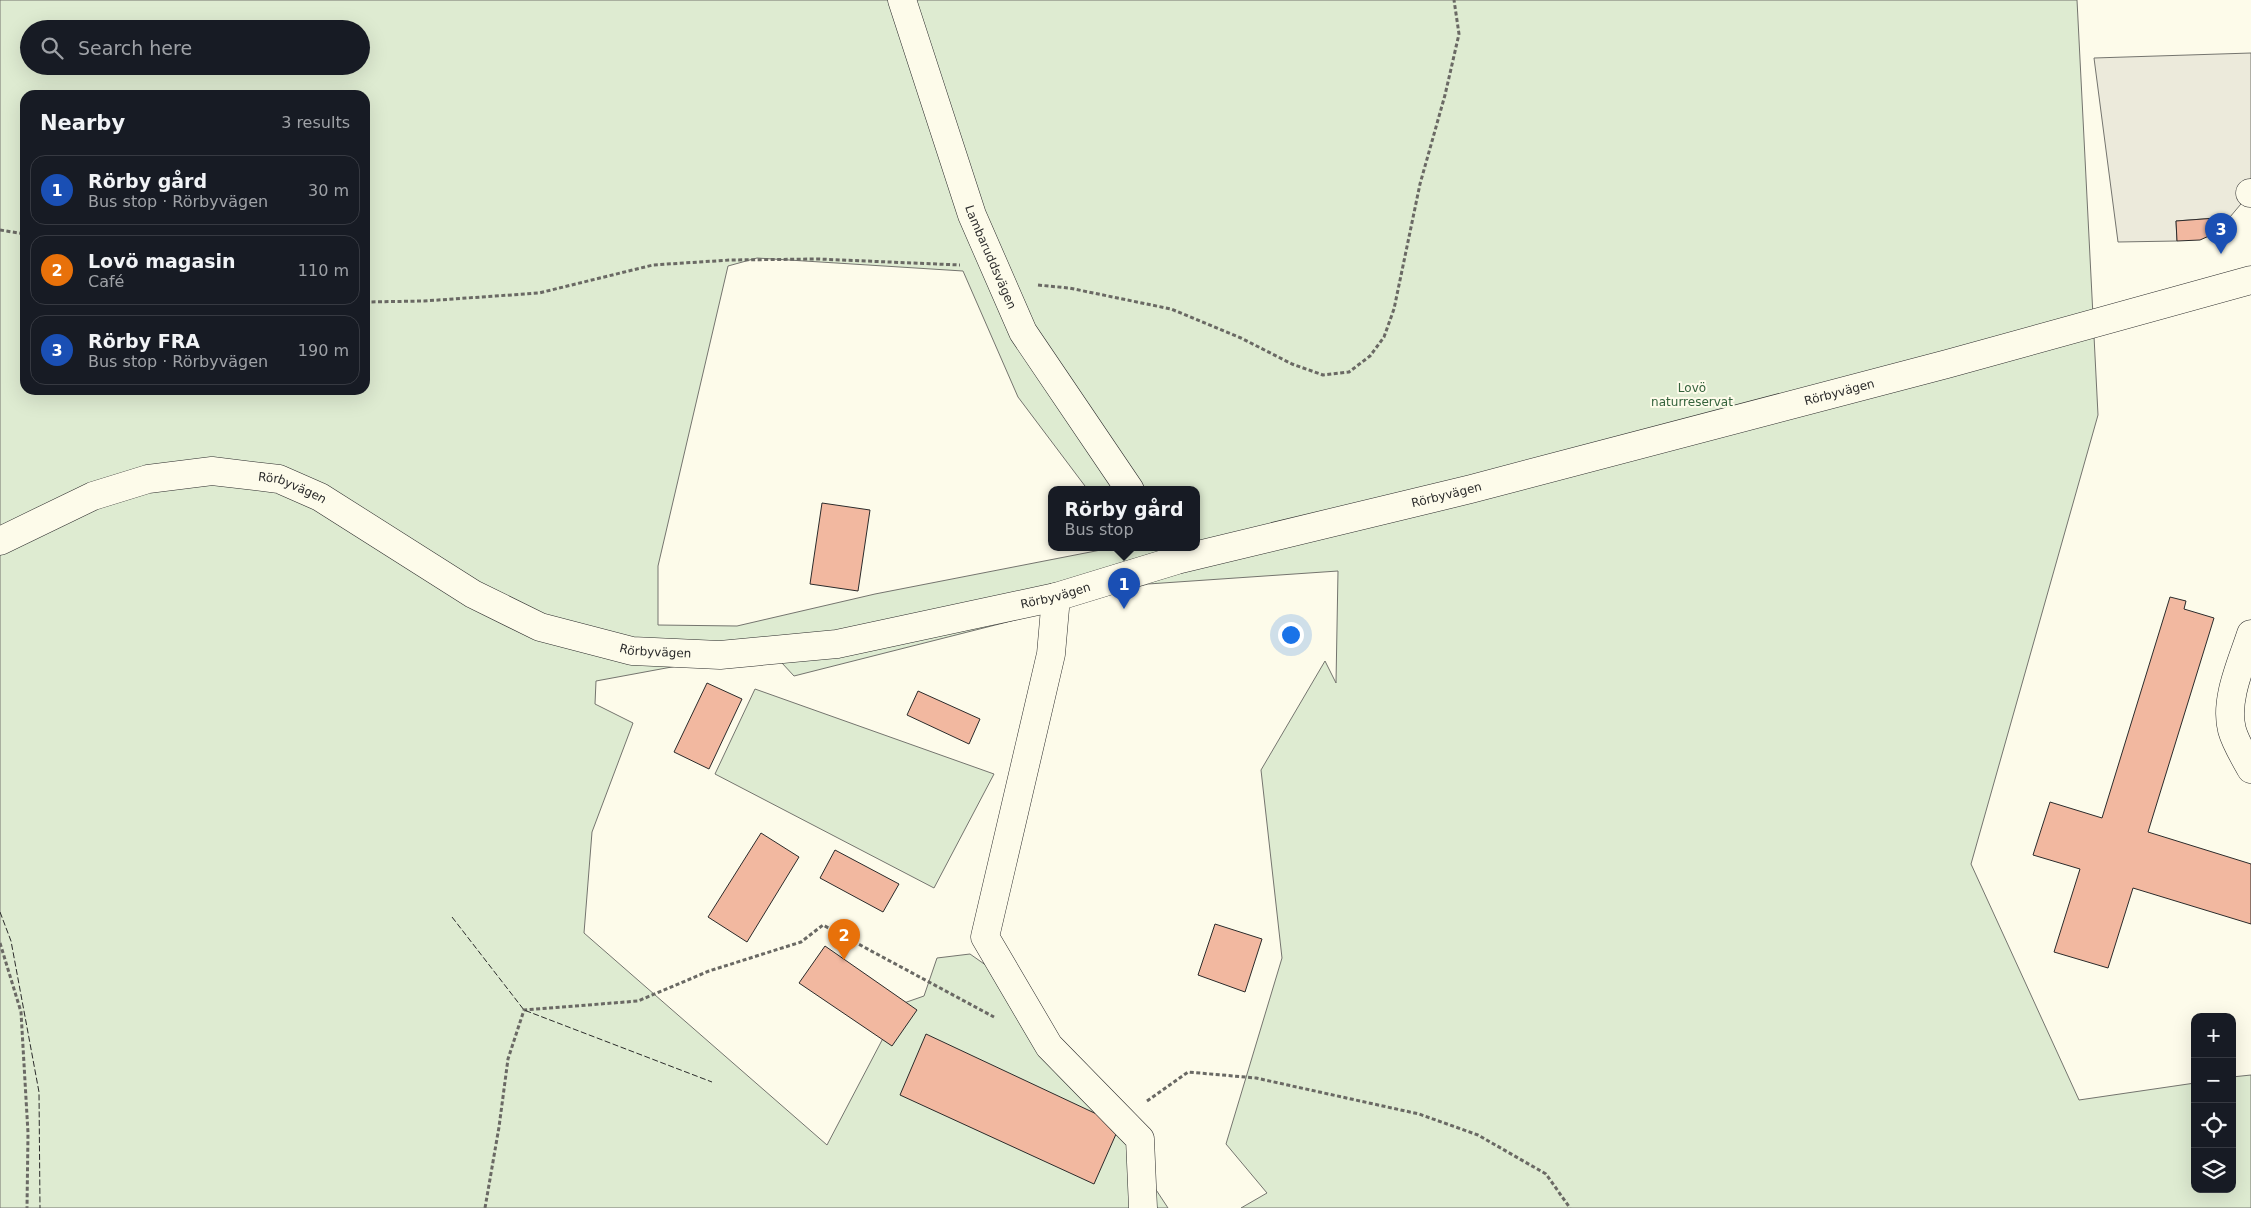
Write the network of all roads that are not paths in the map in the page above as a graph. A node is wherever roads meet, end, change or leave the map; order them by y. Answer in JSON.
{"nodes":[{"id":1,"x":902,"y":0,"type":"edge"},
{"id":2,"x":2251,"y":280,"type":"edge"},
{"id":3,"x":1127,"y":486,"type":"edge"},
{"id":4,"x":0,"y":541,"type":"edge"},
{"id":5,"x":1200,"y":548,"type":"edge"},
{"id":6,"x":1187,"y":551,"type":"edge"},
{"id":7,"x":1173,"y":554,"type":"edge"},
{"id":8,"x":1056,"y":597,"type":"junction"},
{"id":9,"x":2251,"y":634,"type":"edge"},
{"id":10,"x":2246,"y":667,"type":"edge"},
{"id":11,"x":2251,"y":769,"type":"edge"},
{"id":12,"x":1143,"y":1208,"type":"edge"}],
"edges":[{"from":1,"to":3,"type":"street","name":"Lambaruddsvägen"},
{"from":2,"to":5,"type":"street","name":"Rörbyvägen"},
{"from":4,"to":8,"type":"street","name":"Rörbyvägen"},
{"from":6,"to":7,"type":"street","name":"Rörbyvägen"},
{"from":7,"to":8,"type":"street","name":"Rörbyvägen"},
{"from":8,"to":12,"type":"street"},
{"from":9,"to":10,"type":"street"},
{"from":10,"to":11,"type":"street"}]}
